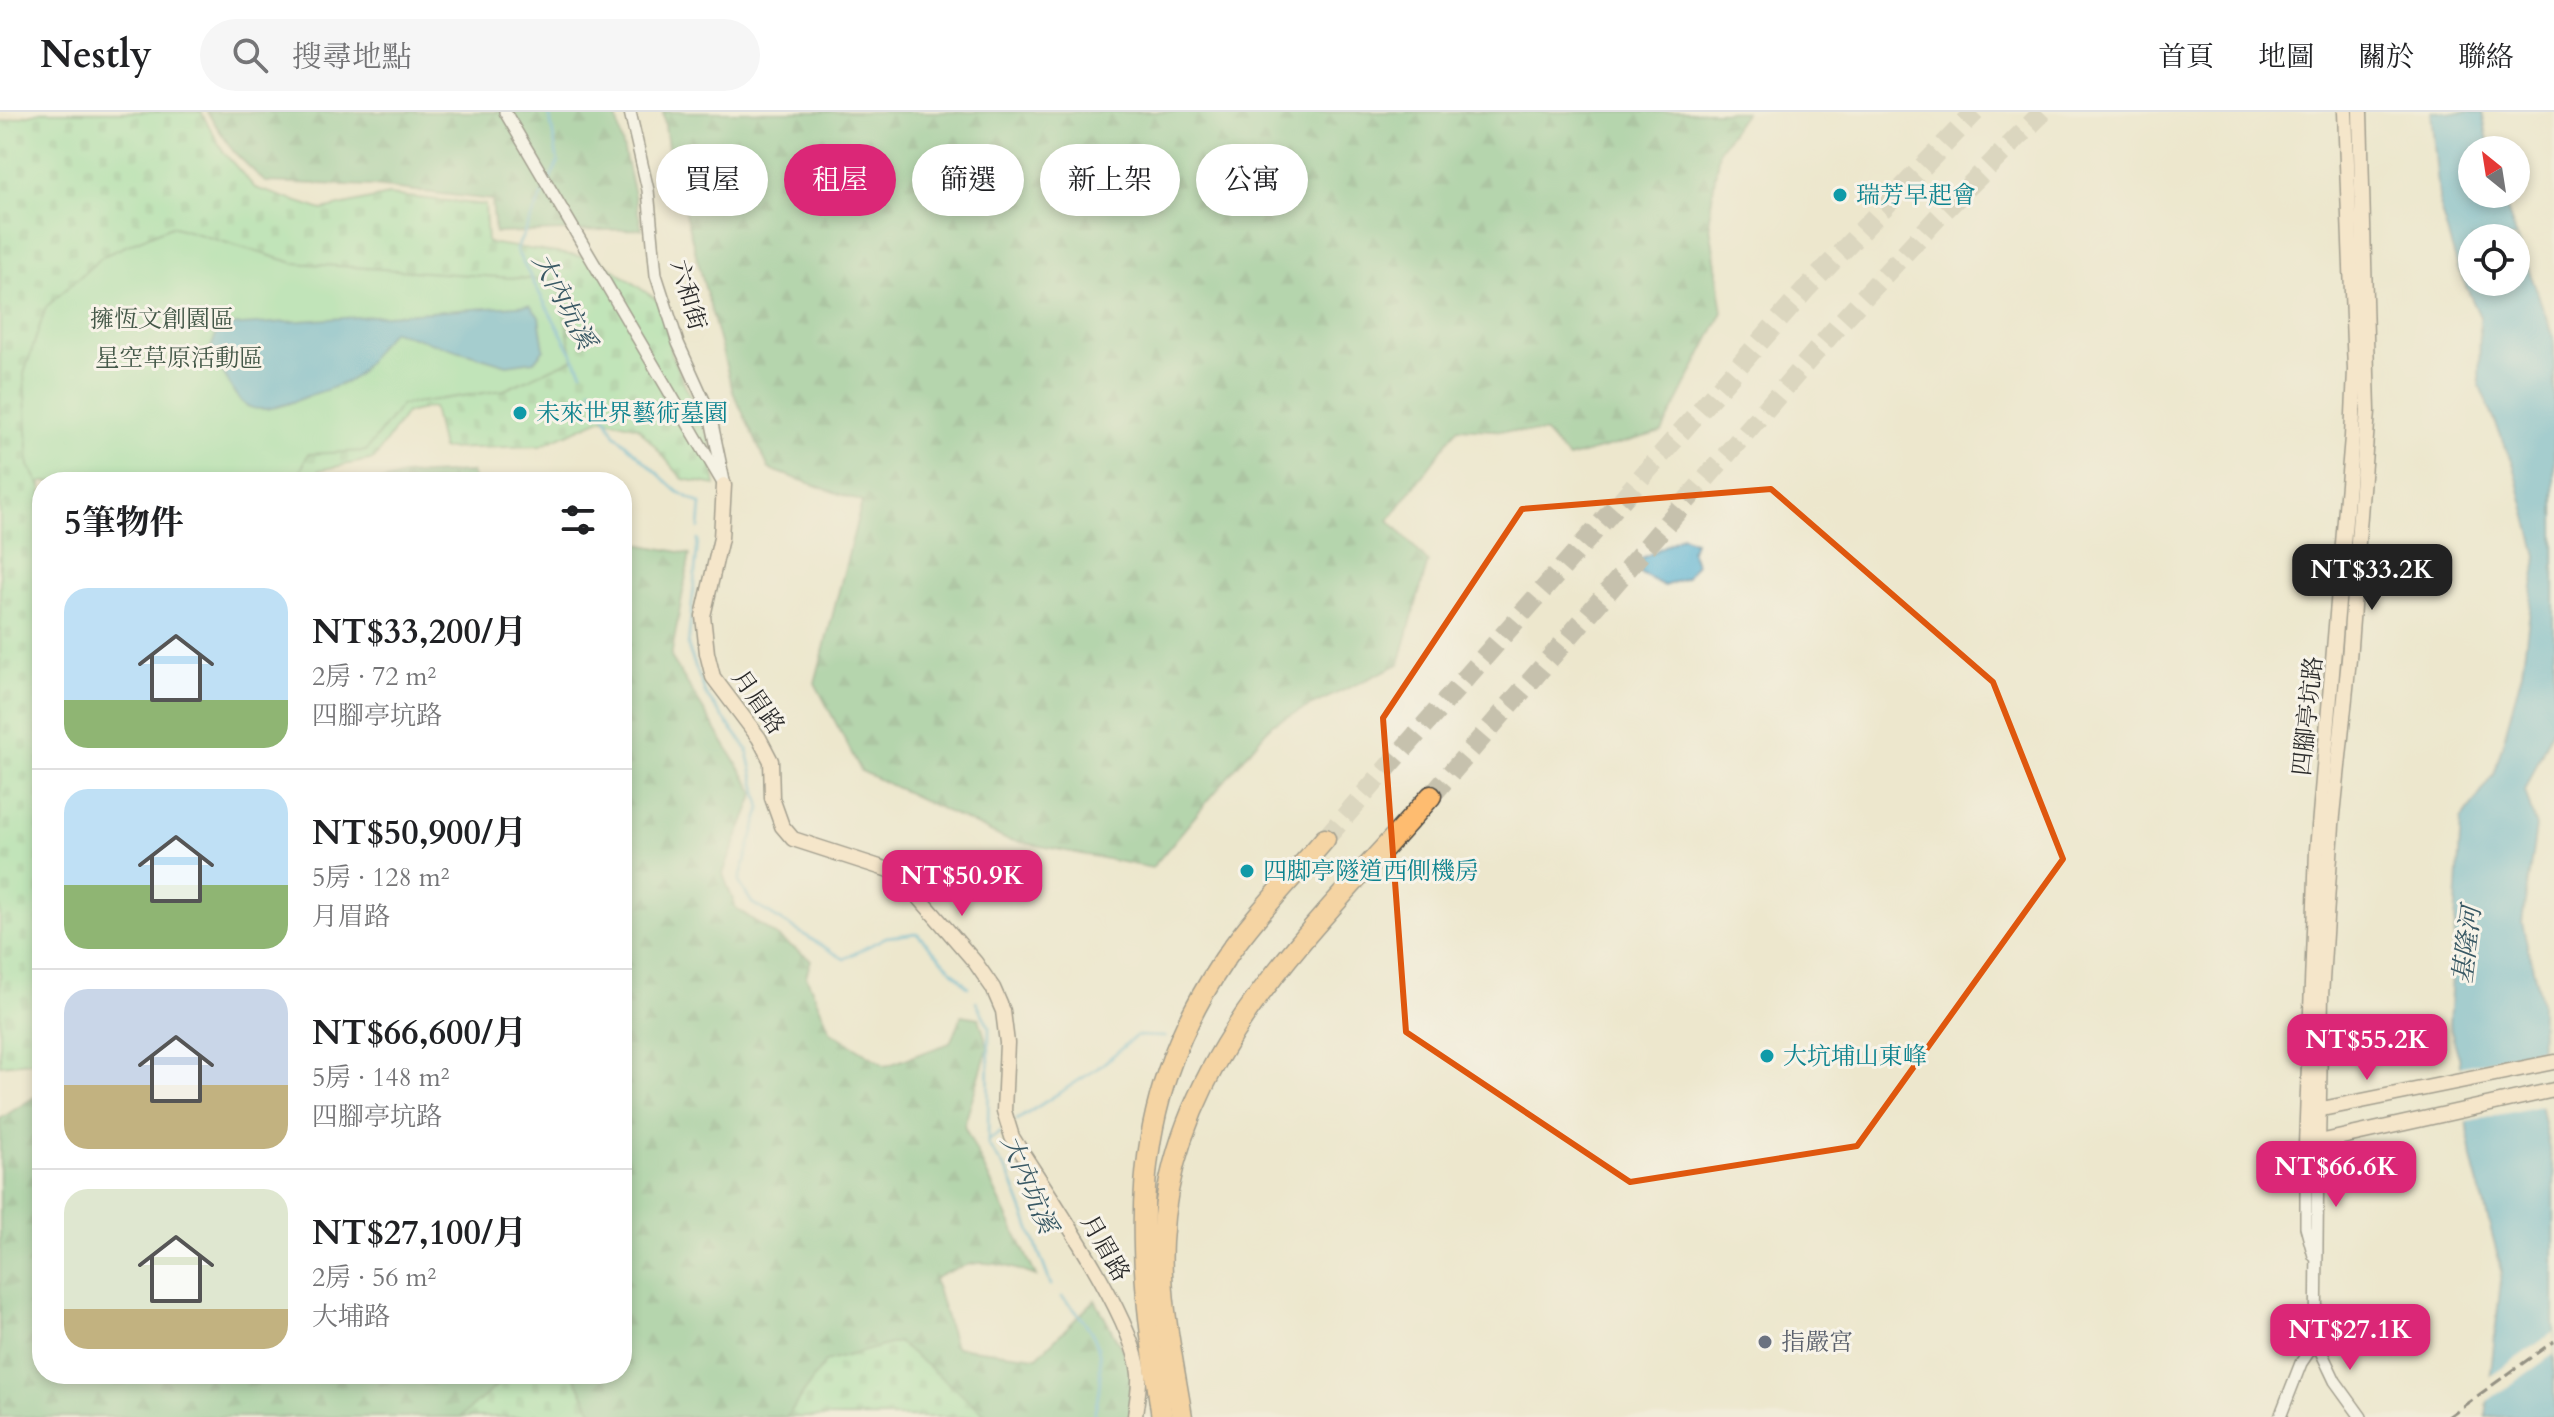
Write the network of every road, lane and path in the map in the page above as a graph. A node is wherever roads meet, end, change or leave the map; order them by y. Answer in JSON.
{"nodes":[{"id":1,"x":505,"y":112,"type":"edge"},
{"id":2,"x":630,"y":112,"type":"edge"},
{"id":3,"x":2345,"y":112,"type":"edge"},
{"id":4,"x":2360,"y":112,"type":"edge"},
{"id":5,"x":724,"y":485,"type":"junction"},
{"id":6,"x":1431,"y":796,"type":"tunnel mouth"},
{"id":7,"x":1325,"y":839,"type":"tunnel mouth"},
{"id":8,"x":2554,"y":1062,"type":"edge"},
{"id":9,"x":2554,"y":1090,"type":"edge"},
{"id":10,"x":2312,"y":1111,"type":"junction"},
{"id":11,"x":2312,"y":1144,"type":"junction"},
{"id":12,"x":1153,"y":1290,"type":"junction"},
{"id":13,"x":2316,"y":1341,"type":"junction"},
{"id":14,"x":1135,"y":1417,"type":"edge"},
{"id":15,"x":1162,"y":1417,"type":"edge"},
{"id":16,"x":1182,"y":1417,"type":"edge"},
{"id":17,"x":2280,"y":1417,"type":"edge"},
{"id":18,"x":2361,"y":1417,"type":"edge"}],
"edges":[{"from":1,"to":5,"type":"street"},
{"from":2,"to":5,"type":"street","name":"六和街"},
{"from":3,"to":10,"type":"street","name":"四腳亭坑路"},
{"from":4,"to":10,"type":"street","name":"四腳亭坑路"},
{"from":5,"to":14,"type":"street","name":"月眉路"},
{"from":6,"to":12,"type":"highway"},
{"from":7,"to":12,"type":"highway"},
{"from":8,"to":10,"type":"street"},
{"from":9,"to":11,"type":"street"},
{"from":10,"to":11,"type":"street","name":"四腳亭坑路"},
{"from":11,"to":13,"type":"street","name":"四腳亭坑路"},
{"from":12,"to":15,"type":"highway"},
{"from":12,"to":16,"type":"highway"},
{"from":13,"to":17,"type":"street"},
{"from":13,"to":18,"type":"street"}]}
